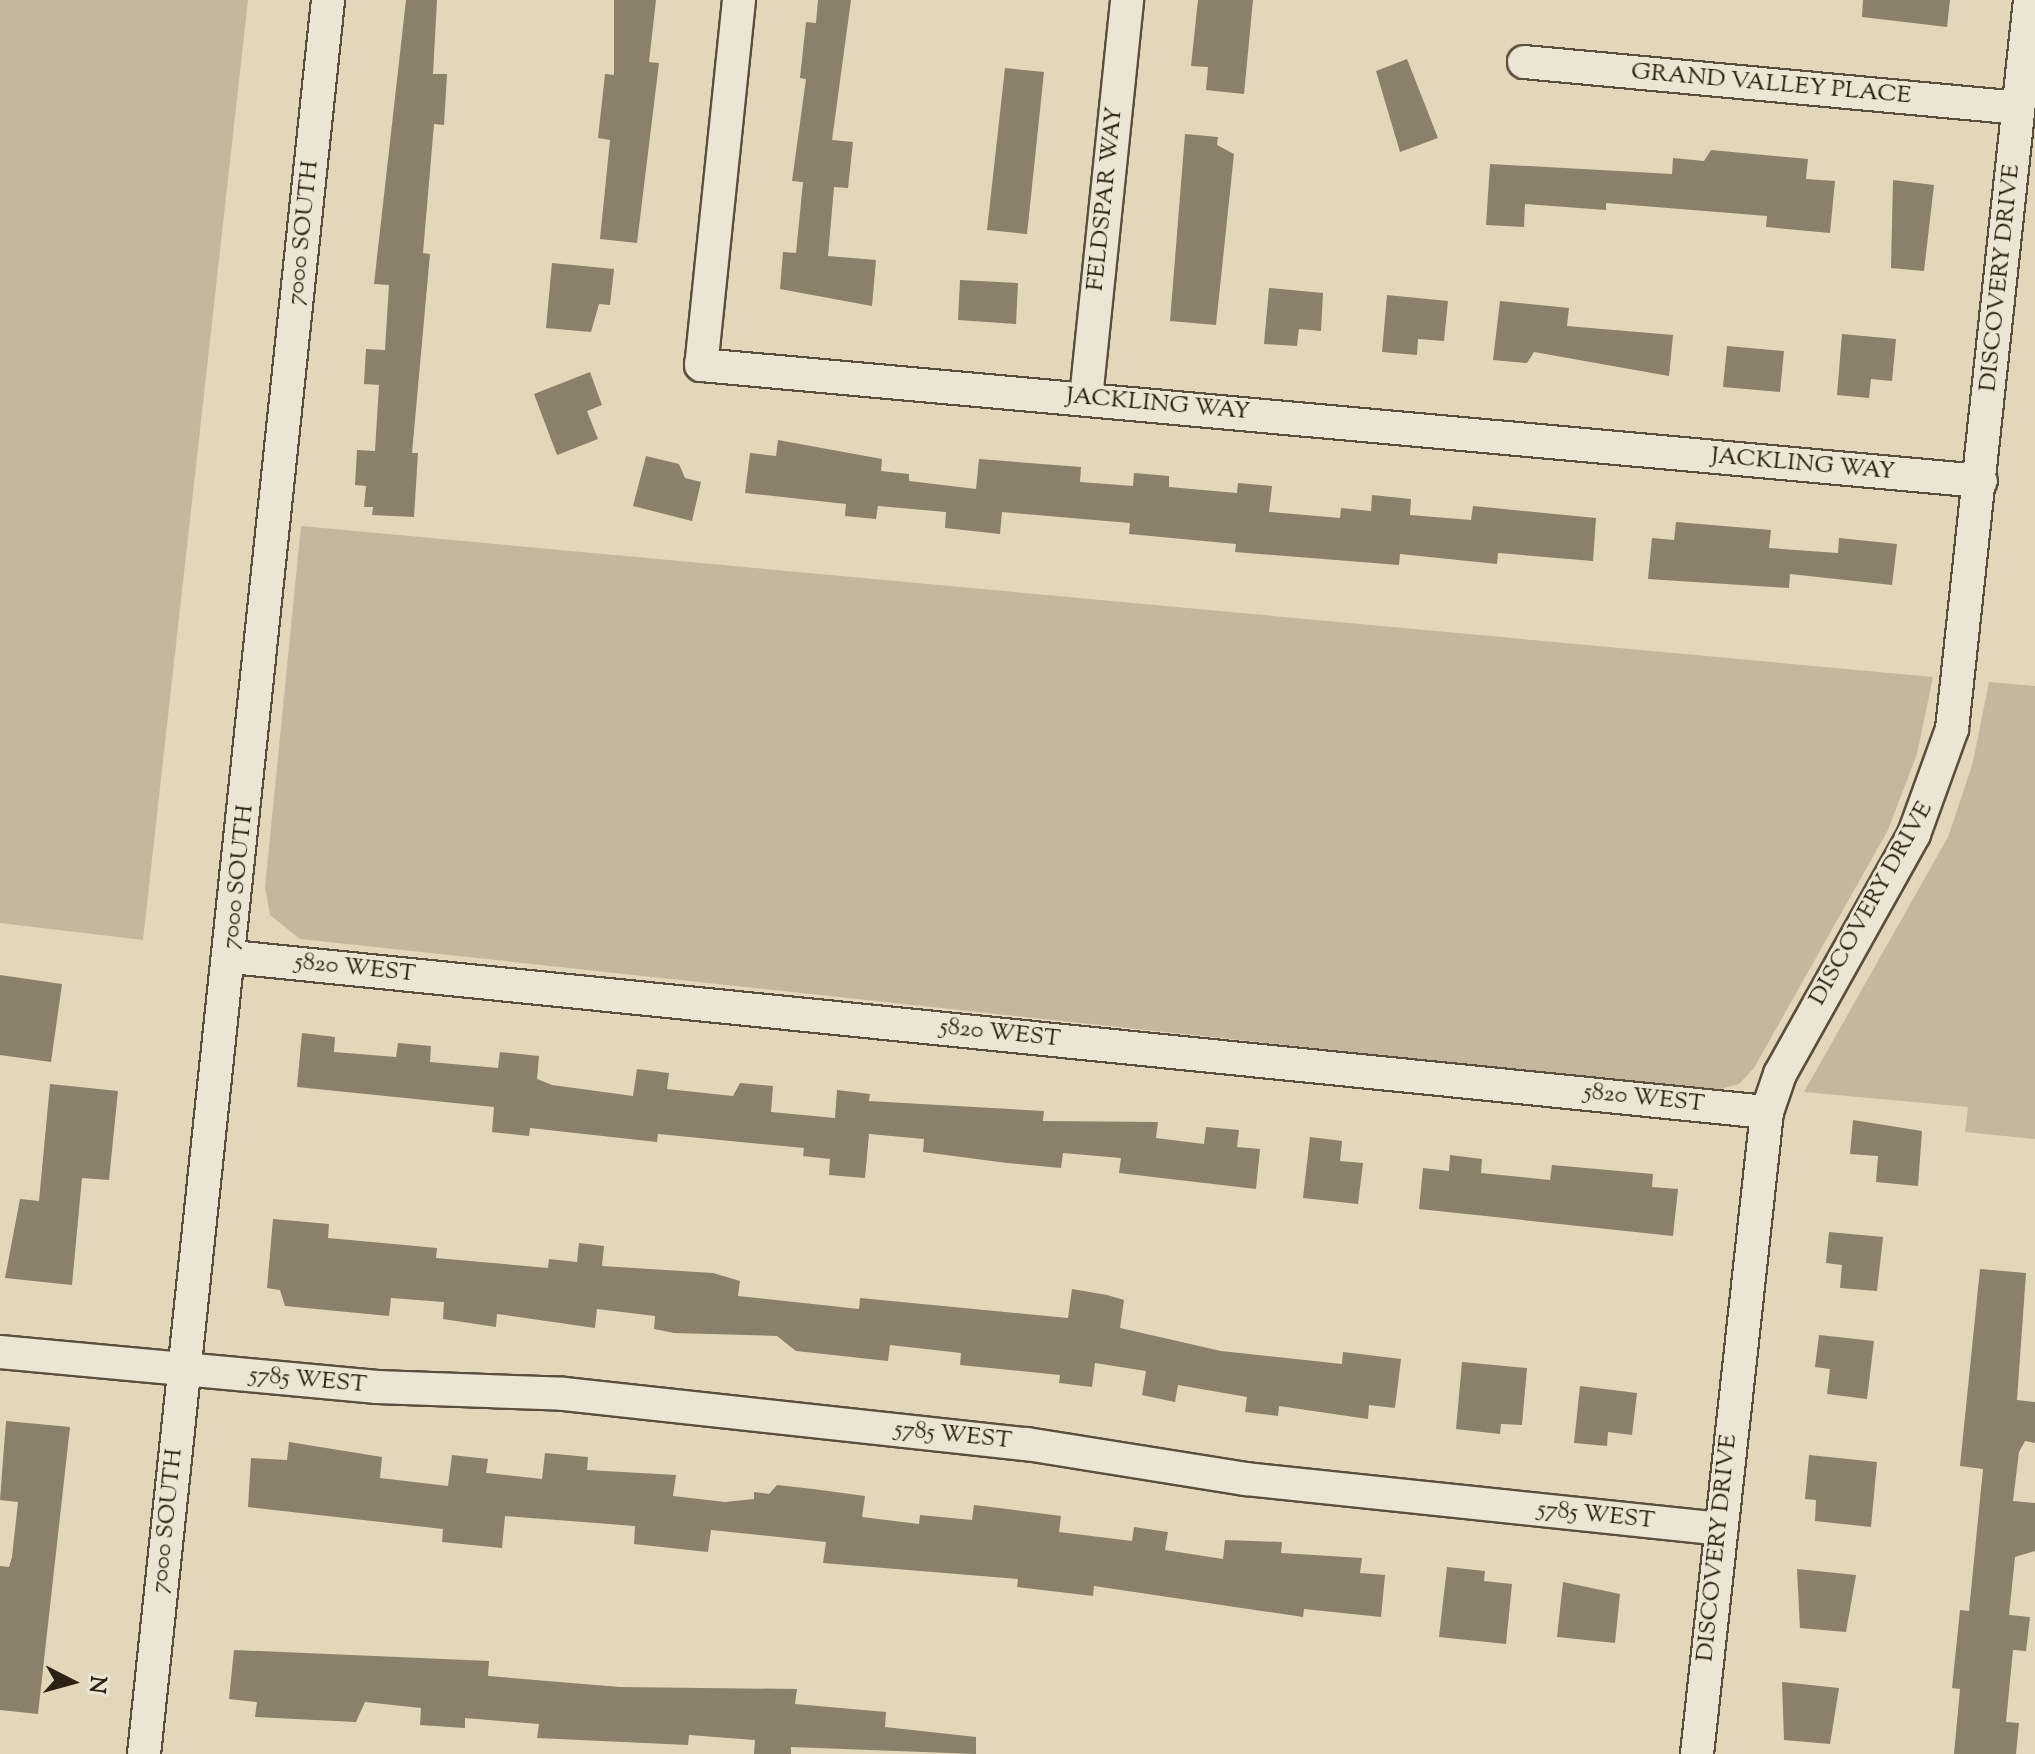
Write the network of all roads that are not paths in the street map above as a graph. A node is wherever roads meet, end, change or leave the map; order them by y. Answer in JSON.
{"nodes":[{"id":1,"x":328,"y":0,"type":"edge"},
{"id":2,"x":739,"y":0,"type":"edge"},
{"id":3,"x":1127,"y":0,"type":"edge"},
{"id":4,"x":2030,"y":0,"type":"edge"},
{"id":5,"x":1524,"y":62,"type":"dead end"},
{"id":6,"x":2018,"y":108,"type":"junction"},
{"id":7,"x":1086,"y":398,"type":"junction"},
{"id":8,"x":1981,"y":481,"type":"junction"},
{"id":9,"x":232,"y":957,"type":"junction"},
{"id":10,"x":1767,"y":1112,"type":"junction"},
{"id":11,"x":0,"y":1352,"type":"edge"},
{"id":12,"x":183,"y":1370,"type":"junction"},
{"id":13,"x":1721,"y":1529,"type":"junction"},
{"id":14,"x":144,"y":1754,"type":"edge"},
{"id":15,"x":1697,"y":1754,"type":"edge"}],
"edges":[{"from":1,"to":9,"type":"street","name":"7000 SOUTH"},
{"from":2,"to":7,"type":"street","name":"JACKLING WAY"},
{"from":3,"to":7,"type":"street","name":"FELDSPAR WAY"},
{"from":4,"to":6,"type":"street","name":"DISCOVERY DRIVE"},
{"from":5,"to":6,"type":"street","name":"GRAND VALLEY PLACE"},
{"from":6,"to":8,"type":"street","name":"DISCOVERY DRIVE"},
{"from":7,"to":8,"type":"street","name":"JACKLING WAY"},
{"from":8,"to":10,"type":"street","name":"DISCOVERY DRIVE"},
{"from":9,"to":10,"type":"street","name":"5820 WEST"},
{"from":9,"to":12,"type":"street","name":"7000 SOUTH"},
{"from":10,"to":13,"type":"street","name":"DISCOVERY DRIVE"},
{"from":11,"to":12,"type":"street","name":"5785 WEST"},
{"from":12,"to":13,"type":"street","name":"5785 WEST"},
{"from":12,"to":14,"type":"street","name":"7000 SOUTH"},
{"from":13,"to":15,"type":"street","name":"DISCOVERY DRIVE"}]}
